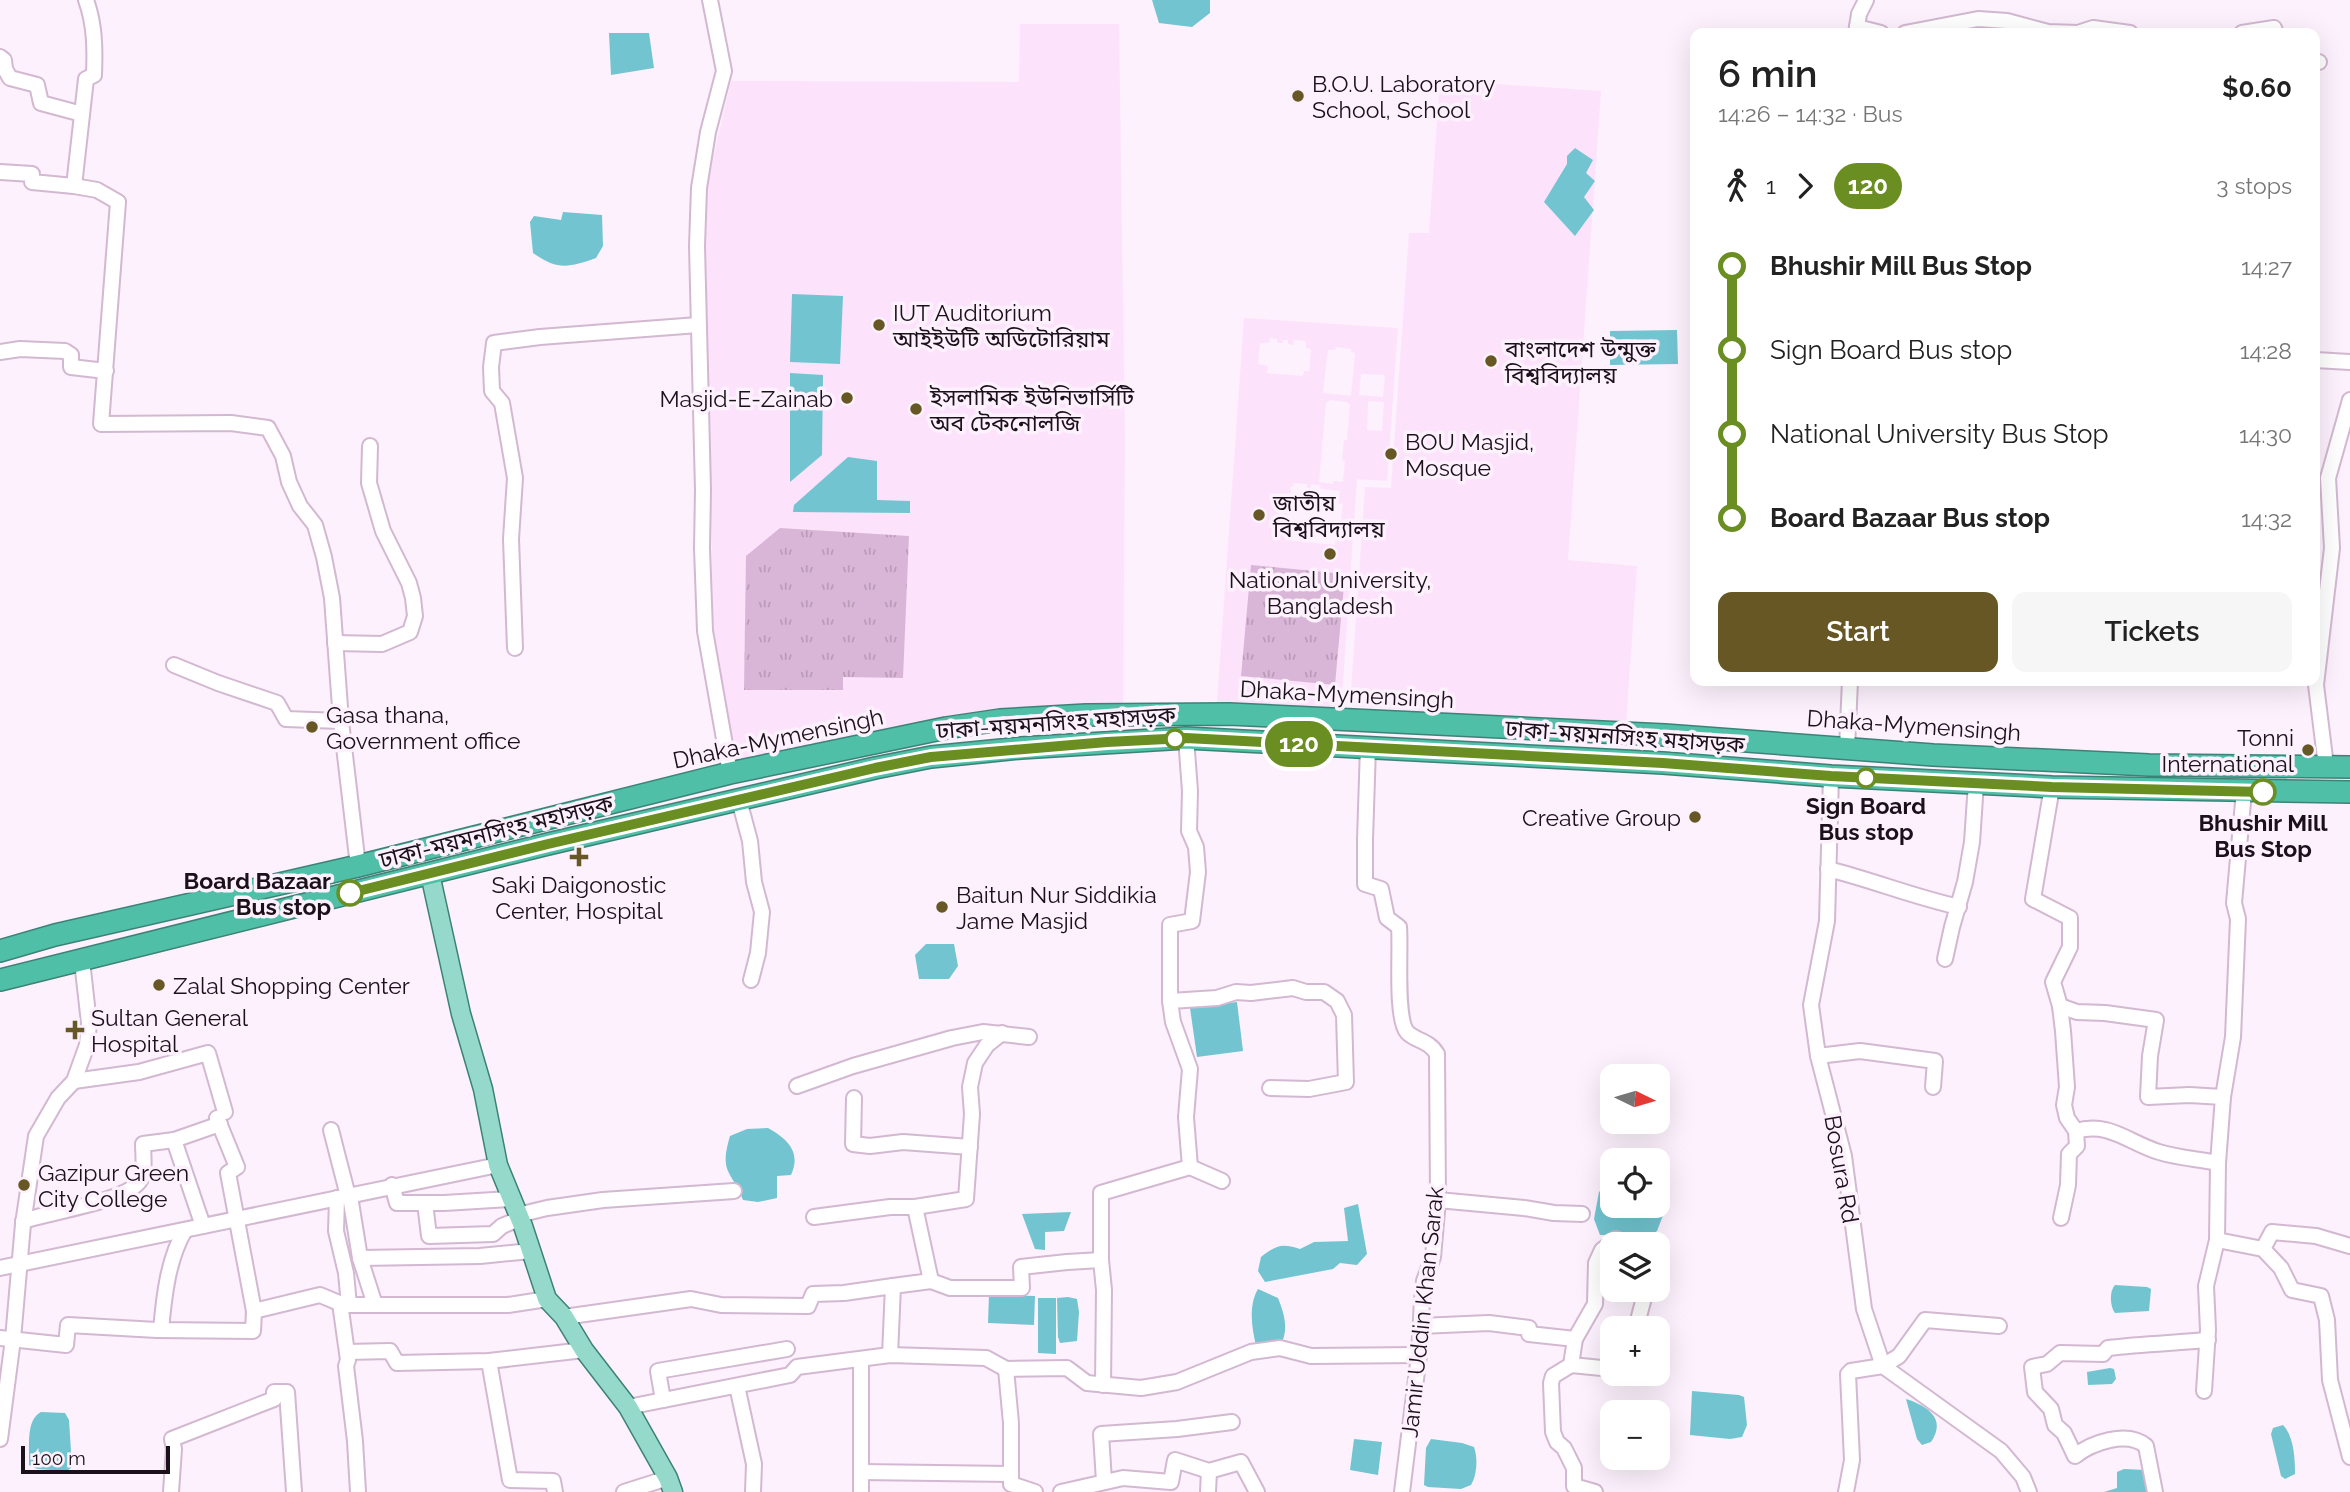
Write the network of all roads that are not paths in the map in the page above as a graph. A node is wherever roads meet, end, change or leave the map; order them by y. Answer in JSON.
{"nodes":[{"id":1,"x":86,"y":0,"type":"edge"},
{"id":2,"x":710,"y":0,"type":"edge"},
{"id":3,"x":1866,"y":0,"type":"edge"},
{"id":4,"x":1856,"y":28,"type":"edge"},
{"id":5,"x":1931,"y":28,"type":"edge"},
{"id":6,"x":2033,"y":28,"type":"edge"},
{"id":7,"x":0,"y":57,"type":"edge"},
{"id":8,"x":82,"y":114,"type":"junction"},
{"id":9,"x":0,"y":172,"type":"edge"},
{"id":10,"x":74,"y":186,"type":"junction"},
{"id":11,"x":698,"y":325,"type":"junction"},
{"id":12,"x":0,"y":352,"type":"edge"},
{"id":13,"x":2320,"y":360,"type":"edge"},
{"id":14,"x":2350,"y":362,"type":"edge"},
{"id":15,"x":106,"y":372,"type":"junction"},
{"id":16,"x":2350,"y":400,"type":"edge"},
{"id":17,"x":370,"y":446,"type":"dead end"},
{"id":18,"x":2322,"y":508,"type":"edge"},
{"id":19,"x":335,"y":643,"type":"junction"},
{"id":20,"x":515,"y":648,"type":"dead end"},
{"id":21,"x":2320,"y":651,"type":"edge"},
{"id":22,"x":174,"y":665,"type":"dead end"},
{"id":23,"x":1850,"y":686,"type":"edge"},
{"id":24,"x":2316,"y":686,"type":"edge"},
{"id":25,"x":341,"y":721,"type":"junction"},
{"id":26,"x":1186,"y":738,"type":"junction"},
{"id":27,"x":1368,"y":747,"type":"junction"},
{"id":28,"x":1847,"y":748,"type":"junction"},
{"id":29,"x":2326,"y":766,"type":"junction"},
{"id":30,"x":2350,"y":766,"type":"edge"},
{"id":31,"x":730,"y":773,"type":"junction"},
{"id":32,"x":1831,"y":776,"type":"junction"},
{"id":33,"x":1976,"y":783,"type":"junction"},
{"id":34,"x":2052,"y":787,"type":"junction"},
{"id":35,"x":2245,"y":792,"type":"junction"},
{"id":36,"x":2350,"y":792,"type":"edge"},
{"id":37,"x":739,"y":800,"type":"junction"},
{"id":38,"x":358,"y":866,"type":"junction"},
{"id":39,"x":1828,"y":869,"type":"junction"},
{"id":40,"x":430,"y":874,"type":"junction"},
{"id":41,"x":1959,"y":907,"type":"junction"},
{"id":42,"x":0,"y":951,"type":"edge"},
{"id":43,"x":1945,"y":959,"type":"dead end"},
{"id":44,"x":80,"y":960,"type":"junction"},
{"id":45,"x":0,"y":980,"type":"edge"},
{"id":46,"x":751,"y":980,"type":"dead end"},
{"id":47,"x":1170,"y":1001,"type":"junction"},
{"id":48,"x":2060,"y":1006,"type":"junction"},
{"id":49,"x":1002,"y":1033,"type":"junction"},
{"id":50,"x":1029,"y":1037,"type":"dead end"},
{"id":51,"x":1818,"y":1056,"type":"junction"},
{"id":52,"x":74,"y":1081,"type":"junction"},
{"id":53,"x":797,"y":1086,"type":"dead end"},
{"id":54,"x":1933,"y":1087,"type":"dead end"},
{"id":55,"x":1270,"y":1088,"type":"dead end"},
{"id":56,"x":2223,"y":1097,"type":"junction"},
{"id":57,"x":854,"y":1098,"type":"dead end"},
{"id":58,"x":221,"y":1118,"type":"junction"},
{"id":59,"x":331,"y":1130,"type":"dead end"},
{"id":60,"x":2076,"y":1131,"type":"junction"},
{"id":61,"x":174,"y":1140,"type":"junction"},
{"id":62,"x":970,"y":1147,"type":"junction"},
{"id":63,"x":2218,"y":1163,"type":"junction"},
{"id":64,"x":498,"y":1165,"type":"junction"},
{"id":65,"x":1190,"y":1167,"type":"junction"},
{"id":66,"x":1222,"y":1181,"type":"dead end"},
{"id":67,"x":392,"y":1185,"type":"junction"},
{"id":68,"x":734,"y":1191,"type":"dead end"},
{"id":69,"x":345,"y":1197,"type":"junction"},
{"id":70,"x":1438,"y":1200,"type":"junction"},
{"id":71,"x":425,"y":1203,"type":"junction"},
{"id":72,"x":915,"y":1207,"type":"junction"},
{"id":73,"x":516,"y":1211,"type":"junction"},
{"id":74,"x":1582,"y":1214,"type":"dead end"},
{"id":75,"x":814,"y":1217,"type":"dead end"},
{"id":76,"x":2061,"y":1218,"type":"dead end"},
{"id":77,"x":238,"y":1219,"type":"junction"},
{"id":78,"x":23,"y":1221,"type":"junction"},
{"id":79,"x":203,"y":1226,"type":"junction"},
{"id":80,"x":184,"y":1230,"type":"junction"},
{"id":81,"x":2217,"y":1240,"type":"junction"},
{"id":82,"x":2350,"y":1246,"type":"edge"},
{"id":83,"x":2263,"y":1249,"type":"junction"},
{"id":84,"x":531,"y":1251,"type":"junction"},
{"id":85,"x":1600,"y":1255,"type":"edge"},
{"id":86,"x":360,"y":1258,"type":"junction"},
{"id":87,"x":1101,"y":1260,"type":"junction"},
{"id":88,"x":20,"y":1265,"type":"junction"},
{"id":89,"x":0,"y":1268,"type":"edge"},
{"id":90,"x":931,"y":1282,"type":"junction"},
{"id":91,"x":893,"y":1286,"type":"junction"},
{"id":92,"x":547,"y":1299,"type":"junction"},
{"id":93,"x":344,"y":1304,"type":"junction"},
{"id":94,"x":375,"y":1305,"type":"junction"},
{"id":95,"x":254,"y":1311,"type":"junction"},
{"id":96,"x":564,"y":1317,"type":"junction"},
{"id":97,"x":1420,"y":1326,"type":"junction"},
{"id":98,"x":1999,"y":1326,"type":"dead end"},
{"id":99,"x":161,"y":1330,"type":"junction"},
{"id":100,"x":6,"y":1338,"type":"edge"},
{"id":101,"x":1575,"y":1339,"type":"junction"},
{"id":102,"x":2208,"y":1339,"type":"junction"},
{"id":103,"x":787,"y":1349,"type":"dead end"},
{"id":104,"x":584,"y":1350,"type":"junction"},
{"id":105,"x":347,"y":1352,"type":"junction"},
{"id":106,"x":1419,"y":1354,"type":"junction"},
{"id":107,"x":890,"y":1355,"type":"junction"},
{"id":108,"x":861,"y":1359,"type":"junction"},
{"id":109,"x":489,"y":1361,"type":"junction"},
{"id":110,"x":1571,"y":1366,"type":"junction"},
{"id":111,"x":1883,"y":1366,"type":"junction"},
{"id":112,"x":1600,"y":1368,"type":"edge"},
{"id":113,"x":1006,"y":1369,"type":"junction"},
{"id":114,"x":737,"y":1385,"type":"junction"},
{"id":115,"x":1103,"y":1385,"type":"junction"},
{"id":116,"x":2204,"y":1391,"type":"dead end"},
{"id":117,"x":663,"y":1400,"type":"junction"},
{"id":118,"x":628,"y":1407,"type":"junction"},
{"id":119,"x":1232,"y":1422,"type":"dead end"},
{"id":120,"x":0,"y":1438,"type":"edge"},
{"id":121,"x":2350,"y":1457,"type":"edge"},
{"id":122,"x":1209,"y":1471,"type":"junction"},
{"id":123,"x":861,"y":1472,"type":"junction"},
{"id":124,"x":1104,"y":1482,"type":"junction"},
{"id":125,"x":1013,"y":1484,"type":"edge"},
{"id":126,"x":671,"y":1485,"type":"edge"},
{"id":127,"x":171,"y":1492,"type":"edge"},
{"id":128,"x":295,"y":1492,"type":"edge"},
{"id":129,"x":358,"y":1492,"type":"edge"},
{"id":130,"x":555,"y":1492,"type":"edge"},
{"id":131,"x":624,"y":1492,"type":"edge"},
{"id":132,"x":753,"y":1492,"type":"edge"},
{"id":133,"x":861,"y":1492,"type":"edge"},
{"id":134,"x":1035,"y":1492,"type":"edge"},
{"id":135,"x":1061,"y":1492,"type":"edge"},
{"id":136,"x":1208,"y":1492,"type":"edge"},
{"id":137,"x":1257,"y":1492,"type":"edge"},
{"id":138,"x":1402,"y":1492,"type":"edge"},
{"id":139,"x":1595,"y":1492,"type":"edge"},
{"id":140,"x":1846,"y":1492,"type":"edge"},
{"id":141,"x":2029,"y":1492,"type":"edge"},
{"id":142,"x":2155,"y":1492,"type":"edge"}],
"edges":[{"from":1,"to":8,"type":"street"},
{"from":2,"to":11,"type":"street"},
{"from":3,"to":4,"type":"street"},
{"from":5,"to":6,"type":"street"},
{"from":7,"to":8,"type":"street"},
{"from":8,"to":10,"type":"street"},
{"from":9,"to":10,"type":"street"},
{"from":10,"to":15,"type":"street"},
{"from":11,"to":20,"type":"street"},
{"from":11,"to":31,"type":"street"},
{"from":12,"to":15,"type":"street"},
{"from":13,"to":14,"type":"street"},
{"from":15,"to":19,"type":"street"},
{"from":16,"to":18,"type":"street"},
{"from":17,"to":19,"type":"street"},
{"from":18,"to":21,"type":"street"},
{"from":19,"to":25,"type":"street"},
{"from":22,"to":25,"type":"street"},
{"from":23,"to":28,"type":"street"},
{"from":24,"to":29,"type":"street"},
{"from":25,"to":38,"type":"street"},
{"from":26,"to":27,"type":"highway","name":"ঢাকা-ময়মনসিংহ মহাসড়ক"},
{"from":26,"to":37,"type":"highway","name":"ঢাকা-ময়মনসিংহ মহাসড়ক"},
{"from":26,"to":47,"type":"street"},
{"from":27,"to":32,"type":"highway","name":"ঢাকা-ময়মনসিংহ মহাসড়ক"},
{"from":27,"to":70,"type":"street","name":"Jamir Uddin Khan Sarak"},
{"from":28,"to":29,"type":"highway","name":"Dhaka-Mymensingh"},
{"from":28,"to":31,"type":"highway","name":"Dhaka-Mymensingh"},
{"from":29,"to":30,"type":"highway","name":"Dhaka-Mymensingh"},
{"from":31,"to":38,"type":"highway","name":"Dhaka-Mymensingh"},
{"from":32,"to":33,"type":"highway","name":"ঢাকা-ময়মনসিংহ মহাসড়ক"},
{"from":32,"to":39,"type":"street","name":"Bosura Rd"},
{"from":33,"to":34,"type":"highway","name":"ঢাকা-ময়মনসিংহ মহাসড়ক"},
{"from":33,"to":41,"type":"street"},
{"from":34,"to":35,"type":"highway","name":"ঢাকা-ময়মনসিংহ মহাসড়ক"},
{"from":34,"to":48,"type":"street"},
{"from":35,"to":36,"type":"highway","name":"ঢাকা-ময়মনসিংহ মহাসড়ক"},
{"from":35,"to":56,"type":"street"},
{"from":37,"to":40,"type":"highway","name":"ঢাকা-ময়মনসিংহ মহাসড়ক"},
{"from":37,"to":46,"type":"street"},
{"from":38,"to":42,"type":"highway","name":"ঢাকা-ময়মনসিংহ মহাসড়ক"},
{"from":39,"to":41,"type":"street"},
{"from":39,"to":51,"type":"street","name":"Bosura Rd"},
{"from":40,"to":44,"type":"highway","name":"ঢাকা-ময়মনসিংহ মহাসড়ক"},
{"from":40,"to":64,"type":"main road"},
{"from":41,"to":43,"type":"street"},
{"from":44,"to":45,"type":"highway","name":"ঢাকা-ময়মনসিংহ মহাসড়ক"},
{"from":44,"to":52,"type":"street"},
{"from":47,"to":55,"type":"street"},
{"from":47,"to":65,"type":"street"},
{"from":48,"to":56,"type":"street"},
{"from":48,"to":60,"type":"street"},
{"from":49,"to":50,"type":"street"},
{"from":49,"to":53,"type":"street"},
{"from":49,"to":62,"type":"street"},
{"from":51,"to":54,"type":"street"},
{"from":51,"to":111,"type":"street","name":"Bosura Rd"},
{"from":52,"to":58,"type":"street"},
{"from":52,"to":78,"type":"street"},
{"from":56,"to":63,"type":"street"},
{"from":57,"to":62,"type":"street"},
{"from":58,"to":61,"type":"street"},
{"from":58,"to":77,"type":"street"},
{"from":59,"to":69,"type":"street"},
{"from":60,"to":63,"type":"street"},
{"from":60,"to":76,"type":"street"},
{"from":61,"to":78,"type":"street"},
{"from":61,"to":79,"type":"street"},
{"from":62,"to":72,"type":"street"},
{"from":63,"to":81,"type":"street"},
{"from":64,"to":67,"type":"street"},
{"from":64,"to":73,"type":"main road"},
{"from":65,"to":66,"type":"street"},
{"from":65,"to":87,"type":"street"},
{"from":67,"to":69,"type":"street"},
{"from":67,"to":71,"type":"street"},
{"from":68,"to":73,"type":"street"},
{"from":69,"to":77,"type":"street"},
{"from":69,"to":86,"type":"street"},
{"from":69,"to":93,"type":"street"},
{"from":70,"to":74,"type":"street"},
{"from":70,"to":97,"type":"street","name":"Jamir Uddin Khan Sarak"},
{"from":71,"to":73,"type":"street"},
{"from":71,"to":73,"type":"street"},
{"from":72,"to":75,"type":"street"},
{"from":72,"to":90,"type":"street"},
{"from":73,"to":84,"type":"main road"},
{"from":77,"to":79,"type":"street"},
{"from":77,"to":95,"type":"street"},
{"from":78,"to":88,"type":"street"},
{"from":79,"to":80,"type":"street"},
{"from":80,"to":88,"type":"street"},
{"from":80,"to":99,"type":"street"},
{"from":81,"to":83,"type":"street"},
{"from":81,"to":102,"type":"street"},
{"from":82,"to":83,"type":"street"},
{"from":83,"to":121,"type":"street"},
{"from":84,"to":86,"type":"street"},
{"from":84,"to":92,"type":"main road"},
{"from":85,"to":101,"type":"street"},
{"from":86,"to":94,"type":"street"},
{"from":87,"to":90,"type":"street"},
{"from":87,"to":115,"type":"street"},
{"from":88,"to":89,"type":"street"},
{"from":88,"to":100,"type":"street"},
{"from":90,"to":91,"type":"street"},
{"from":91,"to":96,"type":"street"},
{"from":91,"to":107,"type":"street"},
{"from":92,"to":94,"type":"street"},
{"from":92,"to":96,"type":"main road"},
{"from":93,"to":94,"type":"street"},
{"from":93,"to":95,"type":"street"},
{"from":93,"to":105,"type":"street"},
{"from":95,"to":99,"type":"street"},
{"from":96,"to":104,"type":"main road"},
{"from":97,"to":101,"type":"street"},
{"from":97,"to":106,"type":"street","name":"Jamir Uddin Khan Sarak"},
{"from":98,"to":111,"type":"street"},
{"from":99,"to":100,"type":"street"},
{"from":100,"to":120,"type":"street"},
{"from":101,"to":110,"type":"street"},
{"from":102,"to":116,"type":"street"},
{"from":102,"to":142,"type":"street"},
{"from":103,"to":117,"type":"street"},
{"from":104,"to":109,"type":"street"},
{"from":104,"to":118,"type":"main road"},
{"from":105,"to":109,"type":"street"},
{"from":105,"to":129,"type":"street"},
{"from":106,"to":115,"type":"street"},
{"from":106,"to":138,"type":"street","name":"Jamir Uddin Khan Sarak"},
{"from":107,"to":108,"type":"street"},
{"from":107,"to":113,"type":"street"},
{"from":108,"to":114,"type":"street"},
{"from":108,"to":123,"type":"street"},
{"from":109,"to":130,"type":"street"},
{"from":110,"to":112,"type":"street"},
{"from":110,"to":139,"type":"street"},
{"from":111,"to":140,"type":"street"},
{"from":111,"to":141,"type":"street"},
{"from":113,"to":115,"type":"street"},
{"from":113,"to":125,"type":"street"},
{"from":114,"to":117,"type":"street"},
{"from":114,"to":132,"type":"street"},
{"from":117,"to":118,"type":"street"},
{"from":118,"to":126,"type":"main road"},
{"from":119,"to":124,"type":"street"},
{"from":122,"to":124,"type":"street"},
{"from":122,"to":136,"type":"street"},
{"from":122,"to":137,"type":"street"},
{"from":123,"to":125,"type":"street"},
{"from":123,"to":133,"type":"street"},
{"from":124,"to":135,"type":"street"},
{"from":125,"to":134,"type":"street"},
{"from":126,"to":131,"type":"street"},
{"from":127,"to":128,"type":"street"}]}
